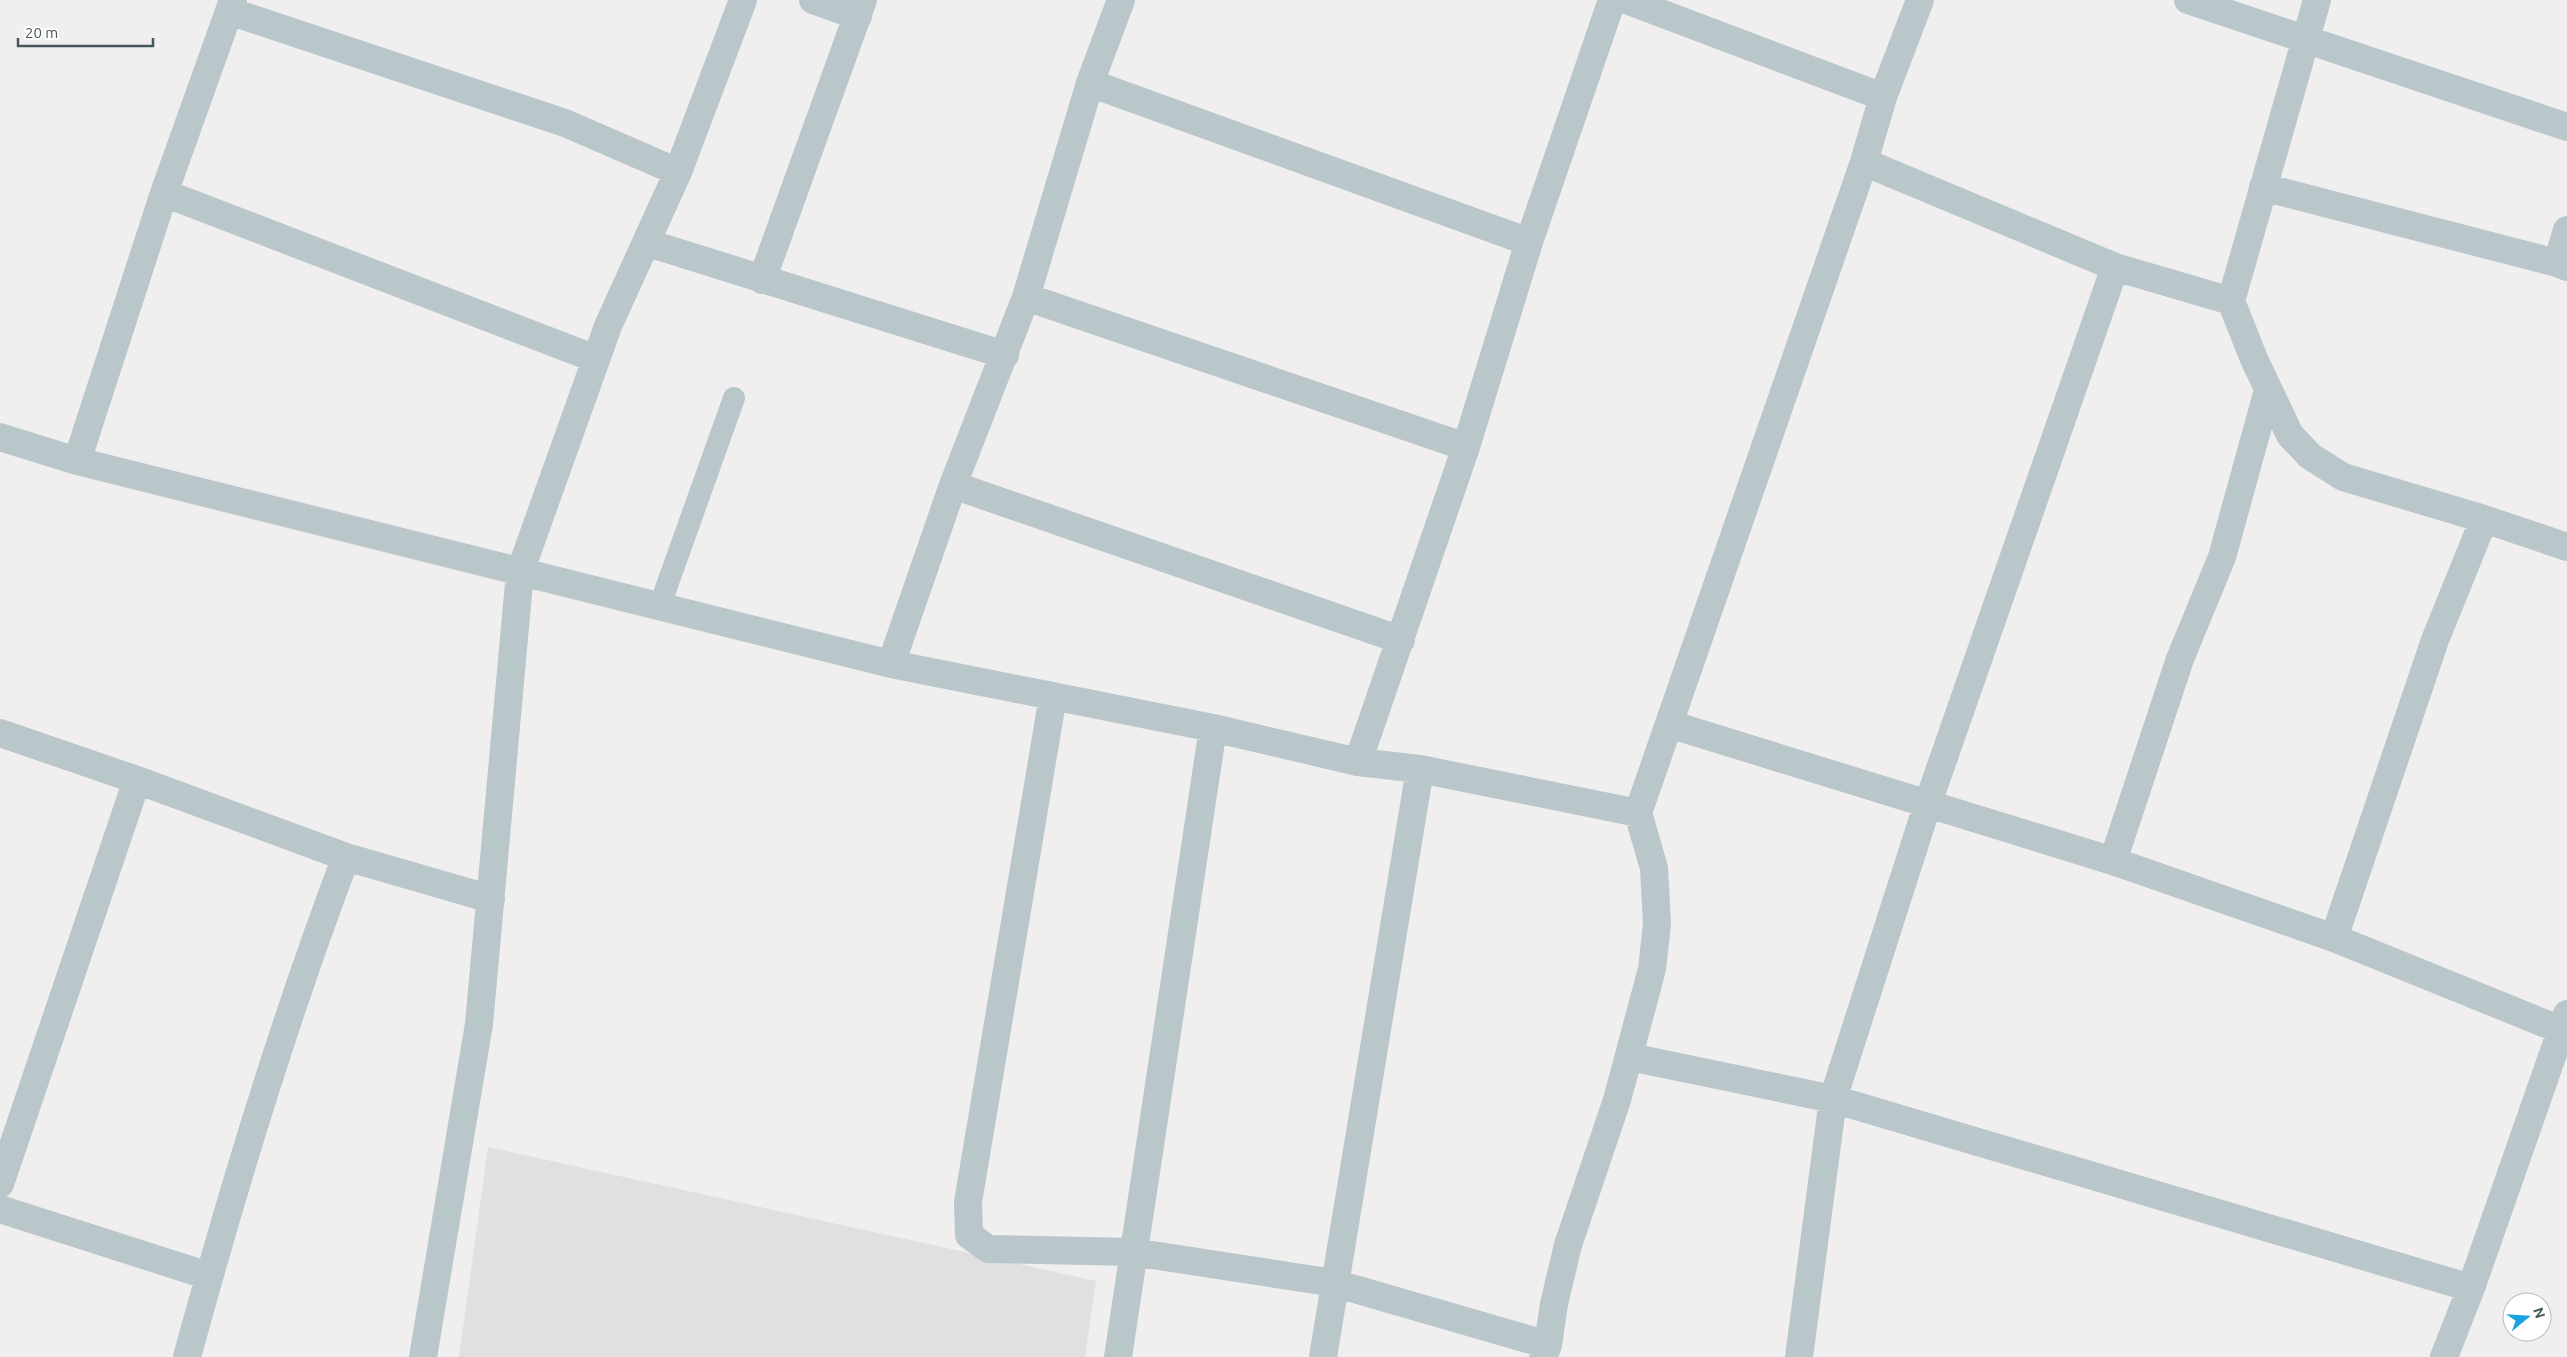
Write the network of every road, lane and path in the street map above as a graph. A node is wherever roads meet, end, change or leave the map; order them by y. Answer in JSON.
{"nodes":[{"id":1,"x":743,"y":0,"type":"edge"},
{"id":2,"x":813,"y":0,"type":"edge"},
{"id":3,"x":1121,"y":0,"type":"edge"},
{"id":4,"x":1612,"y":0,"type":"edge"},
{"id":5,"x":1626,"y":0,"type":"edge"},
{"id":6,"x":1920,"y":0,"type":"edge"},
{"id":7,"x":2188,"y":0,"type":"edge"},
{"id":8,"x":2318,"y":0,"type":"edge"},
{"id":9,"x":231,"y":5,"type":"edge"},
{"id":10,"x":860,"y":8,"type":"edge"},
{"id":11,"x":2305,"y":40,"type":"junction"},
{"id":12,"x":1090,"y":83,"type":"junction"},
{"id":13,"x":1883,"y":97,"type":"junction"},
{"id":14,"x":2567,"y":127,"type":"edge"},
{"id":15,"x":1864,"y":162,"type":"junction"},
{"id":16,"x":678,"y":172,"type":"junction"},
{"id":17,"x":2263,"y":187,"type":"junction"},
{"id":18,"x":164,"y":193,"type":"junction"},
{"id":19,"x":2567,"y":230,"type":"edge"},
{"id":20,"x":1529,"y":242,"type":"junction"},
{"id":21,"x":648,"y":243,"type":"junction"},
{"id":22,"x":2562,"y":265,"type":"edge"},
{"id":23,"x":2116,"y":267,"type":"junction"},
{"id":24,"x":762,"y":280,"type":"junction"},
{"id":25,"x":1026,"y":297,"type":"junction"},
{"id":26,"x":2231,"y":300,"type":"junction"},
{"id":27,"x":1005,"y":355,"type":"junction"},
{"id":28,"x":596,"y":359,"type":"junction"},
{"id":29,"x":2268,"y":390,"type":"junction"},
{"id":30,"x":734,"y":398,"type":"dead end"},
{"id":31,"x":0,"y":437,"type":"edge"},
{"id":32,"x":1466,"y":447,"type":"junction"},
{"id":33,"x":77,"y":461,"type":"junction"},
{"id":34,"x":954,"y":485,"type":"junction"},
{"id":35,"x":2484,"y":519,"type":"junction"},
{"id":36,"x":2567,"y":547,"type":"edge"},
{"id":37,"x":520,"y":572,"type":"junction"},
{"id":38,"x":660,"y":605,"type":"junction"},
{"id":39,"x":1401,"y":640,"type":"junction"},
{"id":40,"x":892,"y":664,"type":"junction"},
{"id":41,"x":1053,"y":696,"type":"junction"},
{"id":42,"x":1669,"y":724,"type":"junction"},
{"id":43,"x":1213,"y":728,"type":"junction"},
{"id":44,"x":0,"y":734,"type":"edge"},
{"id":45,"x":1358,"y":762,"type":"junction"},
{"id":46,"x":1420,"y":769,"type":"junction"},
{"id":47,"x":136,"y":780,"type":"junction"},
{"id":48,"x":1928,"y":803,"type":"junction"},
{"id":49,"x":1638,"y":813,"type":"junction"},
{"id":50,"x":346,"y":857,"type":"junction"},
{"id":51,"x":2113,"y":861,"type":"junction"},
{"id":52,"x":491,"y":899,"type":"junction"},
{"id":53,"x":2334,"y":938,"type":"junction"},
{"id":54,"x":2564,"y":1022,"type":"edge"},
{"id":55,"x":1630,"y":1056,"type":"junction"},
{"id":56,"x":1833,"y":1099,"type":"junction"},
{"id":57,"x":0,"y":1184,"type":"edge"},
{"id":58,"x":0,"y":1209,"type":"edge"},
{"id":59,"x":1133,"y":1252,"type":"junction"},
{"id":60,"x":209,"y":1276,"type":"junction"},
{"id":61,"x":1334,"y":1283,"type":"junction"},
{"id":62,"x":2472,"y":1288,"type":"junction"},
{"id":63,"x":1546,"y":1351,"type":"edge"},
{"id":64,"x":187,"y":1357,"type":"edge"},
{"id":65,"x":423,"y":1357,"type":"edge"},
{"id":66,"x":1118,"y":1357,"type":"edge"},
{"id":67,"x":1323,"y":1357,"type":"edge"},
{"id":68,"x":1799,"y":1357,"type":"edge"},
{"id":69,"x":2444,"y":1357,"type":"edge"}],
"edges":[{"from":1,"to":16,"type":"street"},
{"from":2,"to":10,"type":"street"},
{"from":3,"to":12,"type":"street"},
{"from":4,"to":20,"type":"street"},
{"from":5,"to":13,"type":"street"},
{"from":6,"to":13,"type":"street"},
{"from":7,"to":11,"type":"street"},
{"from":8,"to":11,"type":"street"},
{"from":9,"to":16,"type":"street"},
{"from":9,"to":18,"type":"street"},
{"from":10,"to":24,"type":"street"},
{"from":11,"to":14,"type":"street"},
{"from":11,"to":17,"type":"street"},
{"from":12,"to":20,"type":"street"},
{"from":12,"to":25,"type":"street"},
{"from":13,"to":15,"type":"street"},
{"from":15,"to":23,"type":"street"},
{"from":15,"to":42,"type":"street"},
{"from":16,"to":21,"type":"street"},
{"from":17,"to":22,"type":"street"},
{"from":17,"to":26,"type":"street"},
{"from":18,"to":28,"type":"street"},
{"from":18,"to":33,"type":"street"},
{"from":19,"to":22,"type":"street"},
{"from":20,"to":32,"type":"street"},
{"from":21,"to":24,"type":"street"},
{"from":21,"to":28,"type":"street"},
{"from":23,"to":26,"type":"street"},
{"from":23,"to":48,"type":"street"},
{"from":24,"to":27,"type":"street"},
{"from":25,"to":27,"type":"street"},
{"from":25,"to":32,"type":"street"},
{"from":26,"to":29,"type":"street"},
{"from":27,"to":34,"type":"street"},
{"from":28,"to":37,"type":"street"},
{"from":29,"to":35,"type":"street"},
{"from":29,"to":51,"type":"street"},
{"from":30,"to":38,"type":"lane"},
{"from":31,"to":33,"type":"street"},
{"from":32,"to":39,"type":"street"},
{"from":33,"to":37,"type":"street"},
{"from":34,"to":39,"type":"street"},
{"from":34,"to":40,"type":"street"},
{"from":35,"to":36,"type":"street"},
{"from":35,"to":53,"type":"street"},
{"from":37,"to":38,"type":"street"},
{"from":37,"to":52,"type":"street"},
{"from":38,"to":40,"type":"street"},
{"from":39,"to":45,"type":"street"},
{"from":40,"to":41,"type":"street"},
{"from":41,"to":43,"type":"street"},
{"from":41,"to":59,"type":"street"},
{"from":42,"to":48,"type":"street"},
{"from":42,"to":49,"type":"street"},
{"from":43,"to":45,"type":"street"},
{"from":43,"to":59,"type":"street"},
{"from":44,"to":47,"type":"street"},
{"from":45,"to":46,"type":"street"},
{"from":46,"to":49,"type":"street"},
{"from":46,"to":61,"type":"street"},
{"from":47,"to":50,"type":"street"},
{"from":47,"to":57,"type":"street"},
{"from":48,"to":51,"type":"street"},
{"from":48,"to":56,"type":"street"},
{"from":49,"to":55,"type":"street"},
{"from":50,"to":52,"type":"street"},
{"from":50,"to":60,"type":"street"},
{"from":51,"to":53,"type":"street"},
{"from":52,"to":65,"type":"street"},
{"from":53,"to":54,"type":"street"},
{"from":54,"to":62,"type":"street"},
{"from":55,"to":56,"type":"street"},
{"from":55,"to":63,"type":"street"},
{"from":56,"to":62,"type":"street"},
{"from":56,"to":68,"type":"street"},
{"from":58,"to":60,"type":"street"},
{"from":59,"to":61,"type":"street"},
{"from":59,"to":66,"type":"street"},
{"from":60,"to":64,"type":"street"},
{"from":61,"to":63,"type":"street"},
{"from":61,"to":67,"type":"street"},
{"from":62,"to":69,"type":"street"}]}
